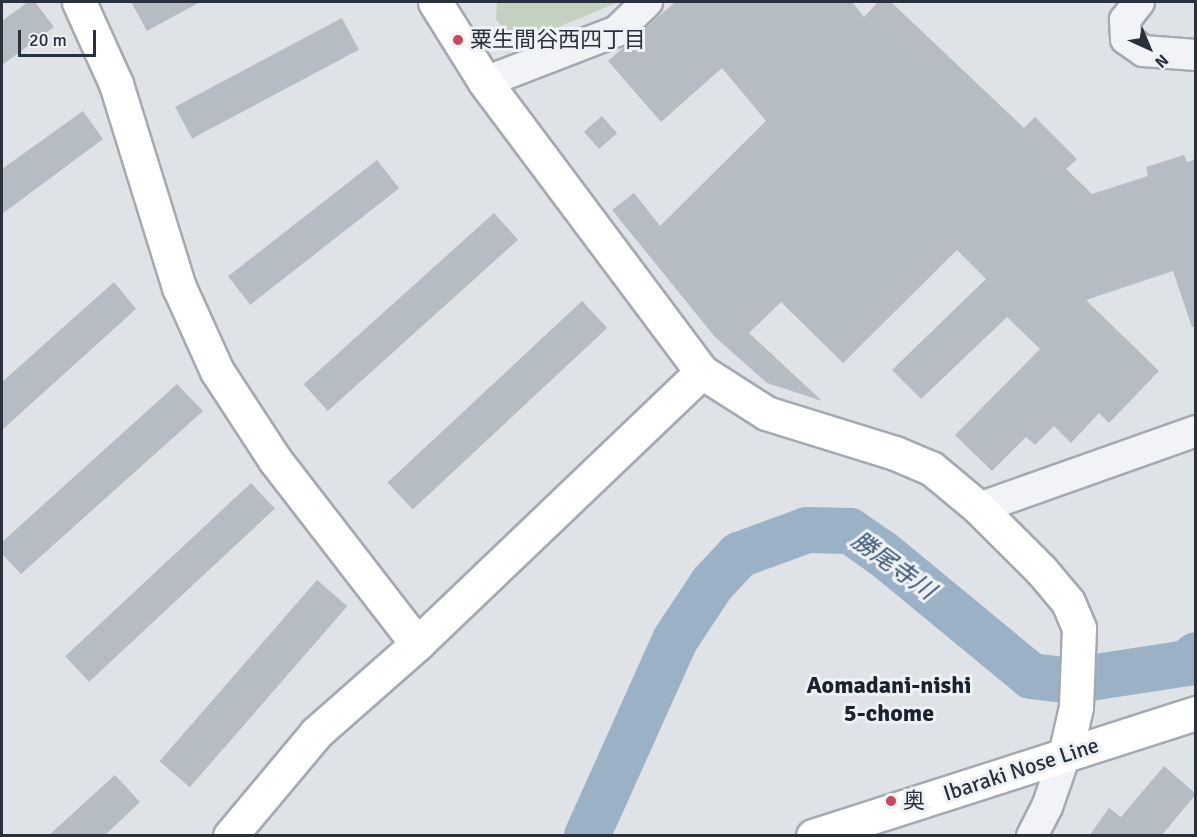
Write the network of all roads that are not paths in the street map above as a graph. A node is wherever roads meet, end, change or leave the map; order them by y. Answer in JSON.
{"nodes":[{"id":1,"x":79,"y":2,"type":"edge"},
{"id":2,"x":435,"y":2,"type":"edge"},
{"id":3,"x":647,"y":2,"type":"edge"},
{"id":4,"x":1139,"y":2,"type":"edge"},
{"id":5,"x":1196,"y":55,"type":"edge"},
{"id":6,"x":485,"y":82,"type":"junction"},
{"id":7,"x":702,"y":372,"type":"junction"},
{"id":8,"x":1196,"y":431,"type":"edge"},
{"id":9,"x":979,"y":508,"type":"junction"},
{"id":10,"x":417,"y":644,"type":"junction"},
{"id":11,"x":1196,"y":713,"type":"edge"},
{"id":12,"x":1065,"y":755,"type":"junction"},
{"id":13,"x":230,"y":836,"type":"edge"},
{"id":14,"x":813,"y":836,"type":"edge"},
{"id":15,"x":1032,"y":836,"type":"edge"}],
"edges":[{"from":1,"to":10,"type":"street"},
{"from":2,"to":6,"type":"street"},
{"from":3,"to":6,"type":"street"},
{"from":4,"to":5,"type":"street"},
{"from":6,"to":7,"type":"street"},
{"from":7,"to":9,"type":"street"},
{"from":7,"to":10,"type":"street"},
{"from":8,"to":9,"type":"street"},
{"from":9,"to":12,"type":"street"},
{"from":10,"to":13,"type":"street"},
{"from":11,"to":12,"type":"street","name":"Ibaraki Nose Line"},
{"from":12,"to":14,"type":"street","name":"Ibaraki Nose Line"},
{"from":12,"to":15,"type":"street"}]}
